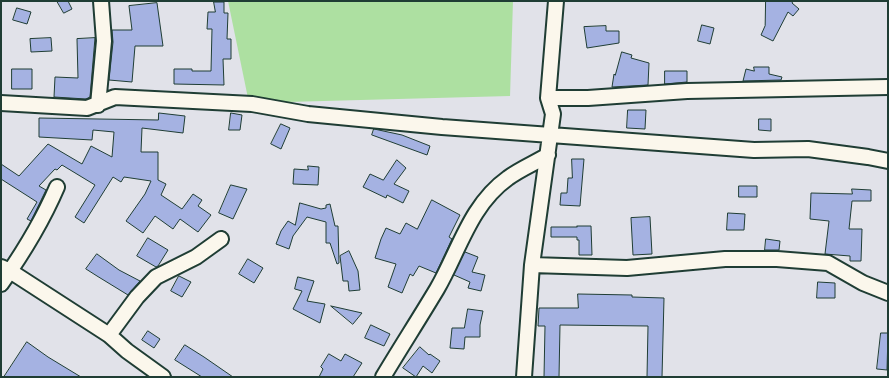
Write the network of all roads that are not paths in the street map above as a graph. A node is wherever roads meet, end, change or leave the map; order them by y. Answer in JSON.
{"nodes":[{"id":1,"x":101,"y":1,"type":"edge"},
{"id":2,"x":556,"y":1,"type":"edge"},
{"id":3,"x":888,"y":87,"type":"edge"},
{"id":4,"x":548,"y":98,"type":"junction"},
{"id":5,"x":1,"y":102,"type":"edge"},
{"id":6,"x":98,"y":104,"type":"junction"},
{"id":7,"x":551,"y":136,"type":"junction"},
{"id":8,"x":548,"y":155,"type":"junction"},
{"id":9,"x":888,"y":161,"type":"edge"},
{"id":10,"x":57,"y":187,"type":"dead end"},
{"id":11,"x":221,"y":239,"type":"dead end"},
{"id":12,"x":532,"y":265,"type":"junction"},
{"id":13,"x":6,"y":269,"type":"edge"},
{"id":14,"x":1,"y":284,"type":"edge"},
{"id":15,"x":888,"y":293,"type":"edge"},
{"id":16,"x":109,"y":336,"type":"junction"},
{"id":17,"x":163,"y":377,"type":"edge"},
{"id":18,"x":383,"y":377,"type":"edge"},
{"id":19,"x":524,"y":377,"type":"edge"}],
"edges":[{"from":1,"to":6,"type":"street"},
{"from":2,"to":4,"type":"street"},
{"from":3,"to":4,"type":"street"},
{"from":4,"to":7,"type":"street"},
{"from":5,"to":6,"type":"street"},
{"from":6,"to":7,"type":"street"},
{"from":7,"to":8,"type":"street"},
{"from":7,"to":9,"type":"street"},
{"from":8,"to":12,"type":"street"},
{"from":8,"to":18,"type":"street"},
{"from":10,"to":13,"type":"street"},
{"from":11,"to":16,"type":"street"},
{"from":12,"to":15,"type":"street"},
{"from":12,"to":19,"type":"street"},
{"from":13,"to":14,"type":"street"},
{"from":13,"to":16,"type":"street"},
{"from":16,"to":17,"type":"street"}]}
